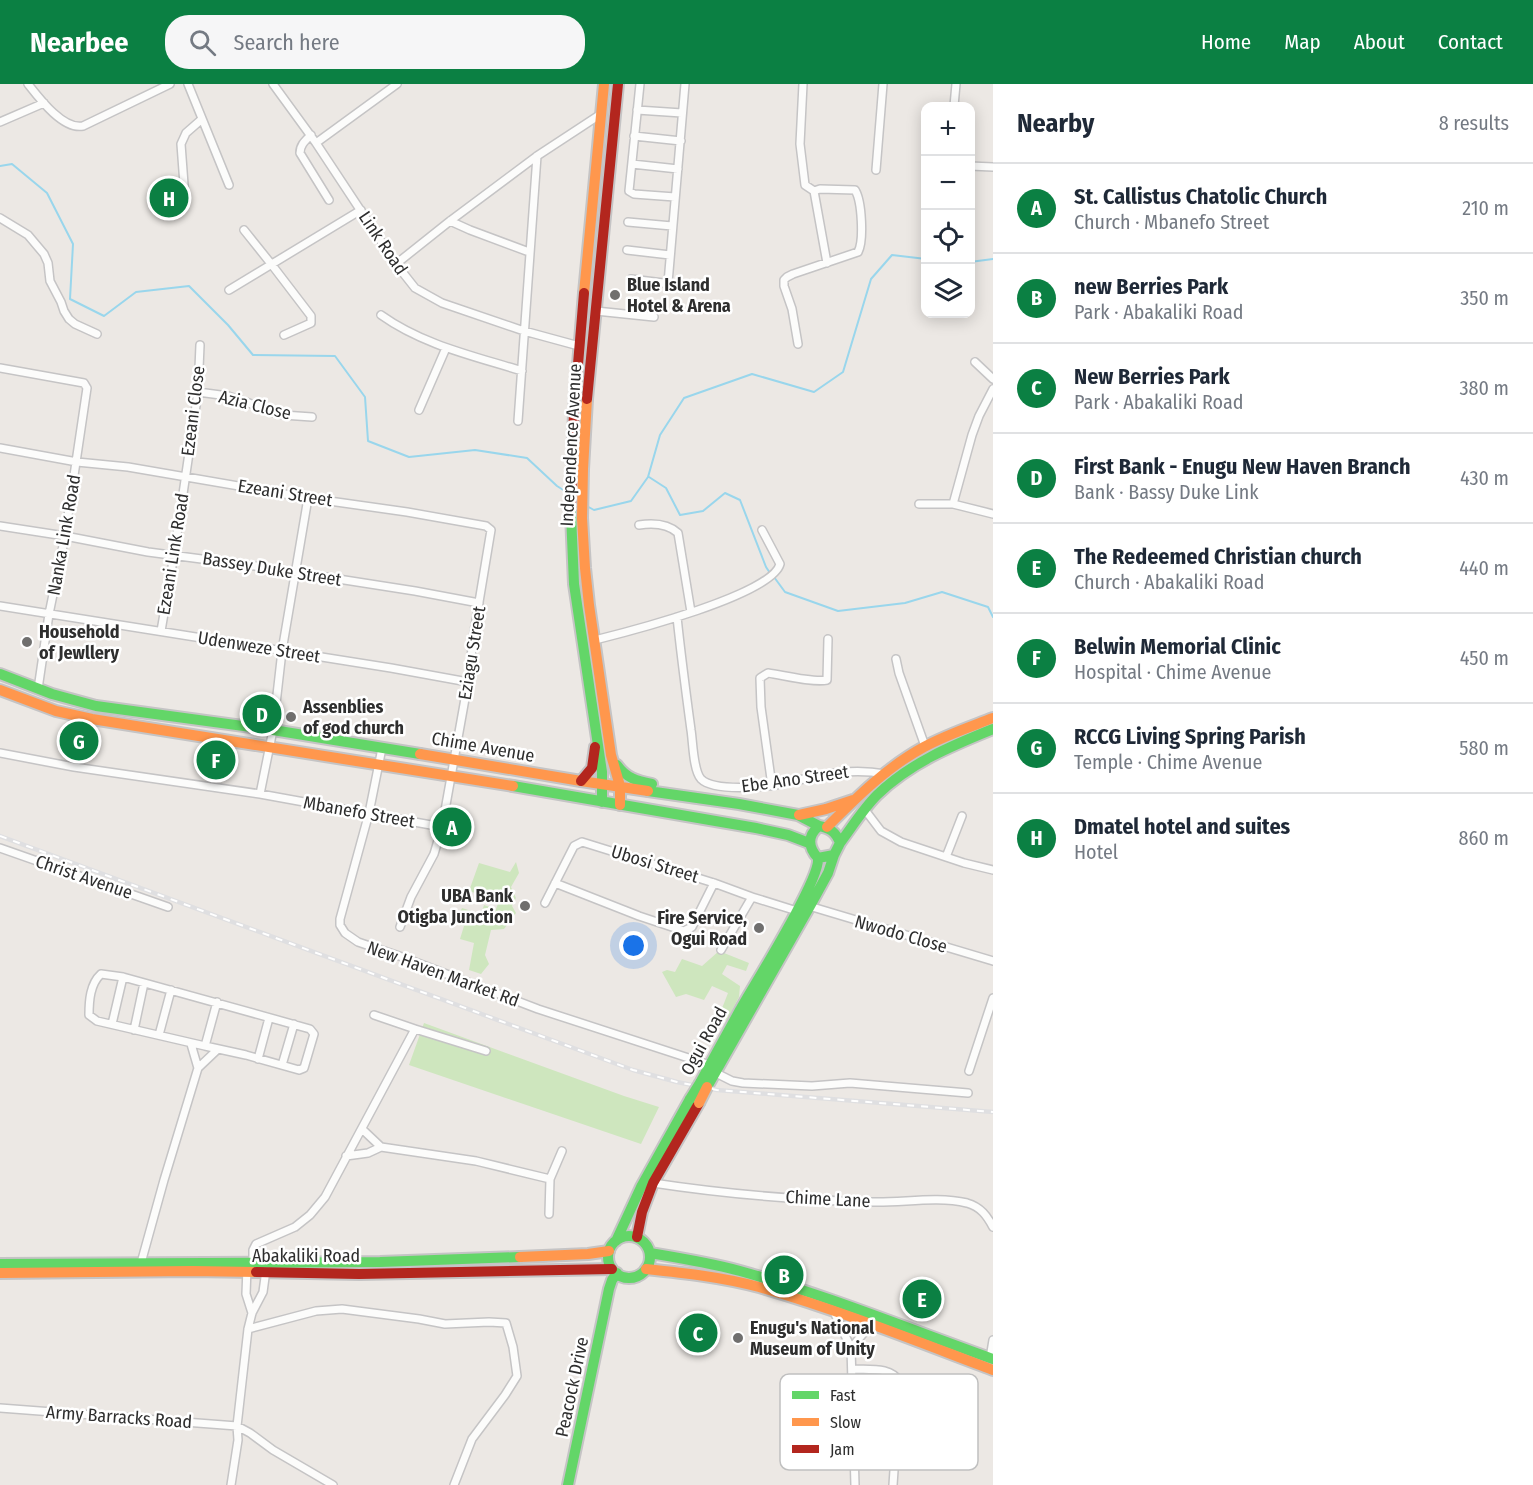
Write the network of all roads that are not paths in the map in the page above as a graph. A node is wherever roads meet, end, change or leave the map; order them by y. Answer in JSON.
{"nodes":[{"id":1,"x":28,"y":84,"type":"edge"},
{"id":2,"x":170,"y":84,"type":"edge"},
{"id":3,"x":188,"y":84,"type":"edge"},
{"id":4,"x":273,"y":84,"type":"edge"},
{"id":5,"x":397,"y":84,"type":"edge"},
{"id":6,"x":604,"y":84,"type":"edge"},
{"id":7,"x":618,"y":84,"type":"edge"},
{"id":8,"x":640,"y":84,"type":"edge"},
{"id":9,"x":685,"y":84,"type":"edge"},
{"id":10,"x":804,"y":84,"type":"edge"},
{"id":11,"x":883,"y":84,"type":"edge"},
{"id":12,"x":956,"y":84,"type":"edge"},
{"id":13,"x":954,"y":102,"type":"edge"},
{"id":14,"x":44,"y":103,"type":"junction"},
{"id":15,"x":637,"y":110,"type":"junction"},
{"id":16,"x":682,"y":113,"type":"junction"},
{"id":17,"x":601,"y":114,"type":"junction"},
{"id":18,"x":202,"y":119,"type":"junction"},
{"id":19,"x":0,"y":122,"type":"edge"},
{"id":20,"x":311,"y":135,"type":"junction"},
{"id":21,"x":634,"y":136,"type":"junction"},
{"id":22,"x":681,"y":141,"type":"junction"},
{"id":23,"x":316,"y":143,"type":"junction"},
{"id":24,"x":537,"y":156,"type":"junction"},
{"id":25,"x":632,"y":164,"type":"junction"},
{"id":26,"x":975,"y":166,"type":"edge"},
{"id":27,"x":993,"y":167,"type":"edge"},
{"id":28,"x":678,"y":169,"type":"junction"},
{"id":29,"x":876,"y":170,"type":"dead end"},
{"id":30,"x":228,"y":185,"type":"dead end"},
{"id":31,"x":814,"y":191,"type":"junction"},
{"id":32,"x":675,"y":197,"type":"junction"},
{"id":33,"x":185,"y":198,"type":"dead end"},
{"id":34,"x":329,"y":200,"type":"dead end"},
{"id":35,"x":361,"y":210,"type":"junction"},
{"id":36,"x":0,"y":218,"type":"edge"},
{"id":37,"x":450,"y":221,"type":"junction"},
{"id":38,"x":628,"y":222,"type":"dead end"},
{"id":39,"x":672,"y":226,"type":"junction"},
{"id":40,"x":244,"y":230,"type":"dead end"},
{"id":41,"x":627,"y":250,"type":"dead end"},
{"id":42,"x":529,"y":252,"type":"junction"},
{"id":43,"x":670,"y":255,"type":"junction"},
{"id":44,"x":827,"y":263,"type":"junction"},
{"id":45,"x":396,"y":264,"type":"junction"},
{"id":46,"x":272,"y":265,"type":"junction"},
{"id":47,"x":631,"y":279,"type":"dead end"},
{"id":48,"x":668,"y":283,"type":"junction"},
{"id":49,"x":696,"y":287,"type":"dead end"},
{"id":50,"x":229,"y":290,"type":"dead end"},
{"id":51,"x":596,"y":312,"type":"junction"},
{"id":52,"x":381,"y":315,"type":"dead end"},
{"id":53,"x":654,"y":317,"type":"dead end"},
{"id":54,"x":524,"y":331,"type":"junction"},
{"id":55,"x":97,"y":334,"type":"dead end"},
{"id":56,"x":284,"y":335,"type":"dead end"},
{"id":57,"x":798,"y":344,"type":"dead end"},
{"id":58,"x":200,"y":345,"type":"dead end"},
{"id":59,"x":579,"y":346,"type":"junction"},
{"id":60,"x":446,"y":348,"type":"junction"},
{"id":61,"x":975,"y":362,"type":"dead end"},
{"id":62,"x":0,"y":368,"type":"edge"},
{"id":63,"x":522,"y":371,"type":"junction"},
{"id":64,"x":993,"y":379,"type":"edge"},
{"id":65,"x":993,"y":389,"type":"edge"},
{"id":66,"x":198,"y":392,"type":"junction"},
{"id":67,"x":420,"y":410,"type":"dead end"},
{"id":68,"x":312,"y":417,"type":"dead end"},
{"id":69,"x":518,"y":421,"type":"dead end"},
{"id":70,"x":0,"y":448,"type":"edge"},
{"id":71,"x":77,"y":462,"type":"junction"},
{"id":72,"x":185,"y":477,"type":"junction"},
{"id":73,"x":308,"y":498,"type":"junction"},
{"id":74,"x":919,"y":504,"type":"dead end"},
{"id":75,"x":953,"y":504,"type":"junction"},
{"id":76,"x":993,"y":514,"type":"edge"},
{"id":77,"x":639,"y":525,"type":"dead end"},
{"id":78,"x":0,"y":526,"type":"edge"},
{"id":79,"x":491,"y":530,"type":"joint"},
{"id":80,"x":762,"y":530,"type":"dead end"},
{"id":81,"x":65,"y":536,"type":"junction"},
{"id":82,"x":174,"y":555,"type":"junction"},
{"id":83,"x":295,"y":573,"type":"junction"},
{"id":84,"x":479,"y":603,"type":"junction"},
{"id":85,"x":0,"y":606,"type":"edge"},
{"id":86,"x":691,"y":612,"type":"junction"},
{"id":87,"x":50,"y":614,"type":"junction"},
{"id":88,"x":678,"y":617,"type":"junction"},
{"id":89,"x":161,"y":631,"type":"junction"},
{"id":90,"x":828,"y":639,"type":"dead end"},
{"id":91,"x":595,"y":640,"type":"junction"},
{"id":92,"x":282,"y":651,"type":"junction"},
{"id":93,"x":896,"y":659,"type":"dead end"},
{"id":94,"x":0,"y":674,"type":"edge"},
{"id":95,"x":468,"y":682,"type":"junction"},
{"id":96,"x":38,"y":689,"type":"junction"},
{"id":97,"x":0,"y":690,"type":"edge"},
{"id":98,"x":993,"y":718,"type":"edge"},
{"id":99,"x":993,"y":729,"type":"edge"},
{"id":100,"x":273,"y":730,"type":"junction"},
{"id":101,"x":962,"y":736,"type":"junction"},
{"id":102,"x":597,"y":738,"type":"junction"},
{"id":103,"x":925,"y":746,"type":"junction"},
{"id":104,"x":269,"y":747,"type":"junction"},
{"id":105,"x":382,"y":748,"type":"junction"},
{"id":106,"x":2,"y":754,"type":"edge"},
{"id":107,"x":611,"y":755,"type":"junction"},
{"id":108,"x":454,"y":759,"type":"junction"},
{"id":109,"x":380,"y":765,"type":"junction"},
{"id":110,"x":885,"y":774,"type":"junction"},
{"id":111,"x":452,"y":776,"type":"junction"},
{"id":112,"x":581,"y":781,"type":"junction"},
{"id":113,"x":602,"y":783,"type":"junction"},
{"id":114,"x":620,"y":786,"type":"junction"},
{"id":115,"x":772,"y":786,"type":"junction"},
{"id":116,"x":261,"y":794,"type":"junction"},
{"id":117,"x":692,"y":797,"type":"junction"},
{"id":118,"x":856,"y":798,"type":"junction"},
{"id":119,"x":602,"y":802,"type":"junction"},
{"id":120,"x":620,"y":805,"type":"junction"},
{"id":121,"x":865,"y":810,"type":"junction"},
{"id":122,"x":369,"y":813,"type":"junction"},
{"id":123,"x":798,"y":816,"type":"junction"},
{"id":124,"x":962,"y":816,"type":"dead end"},
{"id":125,"x":823,"y":826,"type":"junction"},
{"id":126,"x":442,"y":827,"type":"junction"},
{"id":127,"x":809,"y":843,"type":"junction"},
{"id":128,"x":840,"y":843,"type":"junction"},
{"id":129,"x":0,"y":848,"type":"edge"},
{"id":130,"x":834,"y":855,"type":"junction"},
{"id":131,"x":946,"y":857,"type":"junction"},
{"id":132,"x":818,"y":858,"type":"junction"},
{"id":133,"x":993,"y":870,"type":"edge"},
{"id":134,"x":714,"y":883,"type":"junction"},
{"id":135,"x":555,"y":884,"type":"junction"},
{"id":136,"x":752,"y":897,"type":"junction"},
{"id":137,"x":544,"y":903,"type":"dead end"},
{"id":138,"x":803,"y":906,"type":"junction"},
{"id":139,"x":168,"y":907,"type":"dead end"},
{"id":140,"x":400,"y":927,"type":"dead end"},
{"id":141,"x":722,"y":950,"type":"dead end"},
{"id":142,"x":993,"y":961,"type":"edge"},
{"id":143,"x":123,"y":977,"type":"junction"},
{"id":144,"x":144,"y":983,"type":"junction"},
{"id":145,"x":171,"y":990,"type":"junction"},
{"id":146,"x":993,"y":998,"type":"edge"},
{"id":147,"x":217,"y":1002,"type":"junction"},
{"id":148,"x":374,"y":1016,"type":"dead end"},
{"id":149,"x":269,"y":1018,"type":"junction"},
{"id":150,"x":112,"y":1024,"type":"junction"},
{"id":151,"x":294,"y":1024,"type":"junction"},
{"id":152,"x":415,"y":1029,"type":"junction"},
{"id":153,"x":134,"y":1030,"type":"junction"},
{"id":154,"x":159,"y":1035,"type":"junction"},
{"id":155,"x":191,"y":1044,"type":"junction"},
{"id":156,"x":205,"y":1046,"type":"junction"},
{"id":157,"x":218,"y":1049,"type":"junction"},
{"id":158,"x":486,"y":1051,"type":"dead end"},
{"id":159,"x":258,"y":1059,"type":"junction"},
{"id":160,"x":282,"y":1065,"type":"junction"},
{"id":161,"x":198,"y":1068,"type":"junction"},
{"id":162,"x":713,"y":1069,"type":"junction"},
{"id":163,"x":969,"y":1071,"type":"dead end"},
{"id":164,"x":968,"y":1093,"type":"dead end"},
{"id":165,"x":695,"y":1101,"type":"junction"},
{"id":166,"x":362,"y":1130,"type":"junction"},
{"id":167,"x":381,"y":1147,"type":"junction"},
{"id":168,"x":562,"y":1151,"type":"dead end"},
{"id":169,"x":346,"y":1156,"type":"junction"},
{"id":170,"x":550,"y":1179,"type":"junction"},
{"id":171,"x":653,"y":1183,"type":"junction"},
{"id":172,"x":549,"y":1214,"type":"dead end"},
{"id":173,"x":993,"y":1227,"type":"edge"},
{"id":174,"x":637,"y":1237,"type":"junction"},
{"id":175,"x":616,"y":1241,"type":"junction"},
{"id":176,"x":609,"y":1251,"type":"junction"},
{"id":177,"x":650,"y":1253,"type":"junction"},
{"id":178,"x":141,"y":1263,"type":"junction"},
{"id":179,"x":0,"y":1264,"type":"edge"},
{"id":180,"x":249,"y":1265,"type":"junction"},
{"id":181,"x":266,"y":1267,"type":"junction"},
{"id":182,"x":646,"y":1269,"type":"junction"},
{"id":183,"x":615,"y":1271,"type":"junction"},
{"id":184,"x":0,"y":1273,"type":"edge"},
{"id":185,"x":739,"y":1276,"type":"junction"},
{"id":186,"x":835,"y":1306,"type":"junction"},
{"id":187,"x":252,"y":1313,"type":"junction"},
{"id":188,"x":874,"y":1320,"type":"junction"},
{"id":189,"x":248,"y":1329,"type":"junction"},
{"id":190,"x":993,"y":1340,"type":"edge"},
{"id":191,"x":851,"y":1348,"type":"junction"},
{"id":192,"x":992,"y":1359,"type":"edge"},
{"id":193,"x":853,"y":1369,"type":"junction"},
{"id":194,"x":993,"y":1370,"type":"edge"},
{"id":195,"x":853,"y":1374,"type":"edge"},
{"id":196,"x":894,"y":1374,"type":"edge"},
{"id":197,"x":0,"y":1408,"type":"edge"},
{"id":198,"x":237,"y":1426,"type":"junction"},
{"id":199,"x":855,"y":1470,"type":"edge"},
{"id":200,"x":894,"y":1470,"type":"edge"},
{"id":201,"x":231,"y":1485,"type":"edge"},
{"id":202,"x":333,"y":1485,"type":"edge"},
{"id":203,"x":454,"y":1485,"type":"edge"},
{"id":204,"x":568,"y":1485,"type":"edge"},
{"id":205,"x":855,"y":1485,"type":"edge"},
{"id":206,"x":893,"y":1485,"type":"edge"}],
"edges":[{"from":1,"to":14,"type":"street"},
{"from":2,"to":14,"type":"street"},
{"from":3,"to":18,"type":"street"},
{"from":4,"to":20,"type":"street","name":"Link Road"},
{"from":5,"to":23,"type":"street"},
{"from":6,"to":17,"type":"main road","name":"Independence Avenue"},
{"from":7,"to":51,"type":"main road","name":"Independence Avenue"},
{"from":8,"to":15,"type":"street"},
{"from":9,"to":16,"type":"street"},
{"from":10,"to":31,"type":"street"},
{"from":11,"to":29,"type":"street"},
{"from":12,"to":13,"type":"street"},
{"from":14,"to":19,"type":"street"},
{"from":15,"to":16,"type":"street"},
{"from":15,"to":21,"type":"street"},
{"from":16,"to":22,"type":"street"},
{"from":17,"to":24,"type":"street"},
{"from":17,"to":59,"type":"main road","name":"Independence Avenue"},
{"from":18,"to":30,"type":"street"},
{"from":18,"to":33,"type":"street"},
{"from":20,"to":23,"type":"street","name":"Link Road"},
{"from":20,"to":34,"type":"street"},
{"from":21,"to":22,"type":"street"},
{"from":21,"to":25,"type":"street"},
{"from":22,"to":28,"type":"street"},
{"from":23,"to":35,"type":"street","name":"Link Road"},
{"from":24,"to":37,"type":"street"},
{"from":24,"to":42,"type":"street"},
{"from":25,"to":28,"type":"street"},
{"from":25,"to":32,"type":"street"},
{"from":26,"to":27,"type":"street"},
{"from":28,"to":32,"type":"street"},
{"from":31,"to":44,"type":"street"},
{"from":31,"to":44,"type":"street"},
{"from":32,"to":39,"type":"street"},
{"from":35,"to":45,"type":"street","name":"Link Road"},
{"from":35,"to":46,"type":"street"},
{"from":36,"to":55,"type":"street"},
{"from":37,"to":42,"type":"street"},
{"from":37,"to":45,"type":"street"},
{"from":38,"to":39,"type":"street"},
{"from":39,"to":43,"type":"street"},
{"from":40,"to":46,"type":"street"},
{"from":41,"to":43,"type":"street"},
{"from":42,"to":54,"type":"street"},
{"from":43,"to":48,"type":"street"},
{"from":44,"to":57,"type":"street"},
{"from":45,"to":54,"type":"street","name":"Link Road"},
{"from":46,"to":50,"type":"street"},
{"from":46,"to":56,"type":"street"},
{"from":47,"to":48,"type":"street"},
{"from":48,"to":49,"type":"street"},
{"from":51,"to":53,"type":"street"},
{"from":51,"to":91,"type":"main road","name":"Independence Avenue"},
{"from":52,"to":60,"type":"street"},
{"from":54,"to":59,"type":"street","name":"Link Road"},
{"from":54,"to":63,"type":"street"},
{"from":58,"to":66,"type":"street","name":"Ezeani Close"},
{"from":59,"to":102,"type":"main road","name":"Independence Avenue"},
{"from":60,"to":63,"type":"street"},
{"from":60,"to":67,"type":"street"},
{"from":61,"to":64,"type":"street"},
{"from":62,"to":71,"type":"street","name":"Nanka Link Road"},
{"from":63,"to":69,"type":"street"},
{"from":65,"to":75,"type":"street"},
{"from":66,"to":68,"type":"street","name":"Azia Close"},
{"from":66,"to":72,"type":"street","name":"Ezeani Close"},
{"from":70,"to":71,"type":"street","name":"Ezeani Street"},
{"from":71,"to":72,"type":"street","name":"Ezeani Street"},
{"from":71,"to":81,"type":"street","name":"Nanka Link Road"},
{"from":72,"to":73,"type":"street","name":"Ezeani Street"},
{"from":72,"to":82,"type":"street","name":"Ezeani Link Road"},
{"from":73,"to":79,"type":"street","name":"Ezeani Street"},
{"from":73,"to":83,"type":"street"},
{"from":74,"to":75,"type":"street"},
{"from":75,"to":76,"type":"street"},
{"from":77,"to":86,"type":"street"},
{"from":78,"to":81,"type":"street","name":"Bassey Duke Street"},
{"from":79,"to":84,"type":"street","name":"Eziagu Street"},
{"from":80,"to":86,"type":"street"},
{"from":81,"to":82,"type":"street","name":"Bassey Duke Street"},
{"from":81,"to":87,"type":"street","name":"Nanka Link Road"},
{"from":82,"to":83,"type":"street","name":"Bassey Duke Street"},
{"from":82,"to":89,"type":"street","name":"Ezeani Link Road"},
{"from":83,"to":84,"type":"street","name":"Bassey Duke Street"},
{"from":83,"to":92,"type":"street"},
{"from":84,"to":95,"type":"street","name":"Eziagu Street"},
{"from":85,"to":87,"type":"street","name":"Udenweze Street"},
{"from":86,"to":88,"type":"street"},
{"from":87,"to":89,"type":"street","name":"Udenweze Street"},
{"from":87,"to":96,"type":"street","name":"Nanka Link Road"},
{"from":88,"to":91,"type":"street"},
{"from":88,"to":115,"type":"street","name":"Ebe Ano Street"},
{"from":89,"to":92,"type":"street","name":"Udenweze Street"},
{"from":90,"to":115,"type":"street"},
{"from":91,"to":107,"type":"main road","name":"Independence Avenue"},
{"from":92,"to":95,"type":"street","name":"Udenweze Street"},
{"from":92,"to":100,"type":"street"},
{"from":93,"to":103,"type":"street"},
{"from":94,"to":96,"type":"main road","name":"Chime Avenue"},
{"from":95,"to":108,"type":"street","name":"Eziagu Street"},
{"from":96,"to":100,"type":"main road","name":"Chime Avenue"},
{"from":97,"to":104,"type":"main road","name":"Chime Avenue"},
{"from":98,"to":101,"type":"main road"},
{"from":99,"to":101,"type":"main road"},
{"from":100,"to":104,"type":"street"},
{"from":100,"to":105,"type":"main road","name":"Chime Avenue"},
{"from":101,"to":103,"type":"main road"},
{"from":101,"to":121,"type":"main road"},
{"from":102,"to":112,"type":"main road"},
{"from":102,"to":113,"type":"main road","name":"Independence Avenue"},
{"from":103,"to":110,"type":"main road"},
{"from":104,"to":109,"type":"main road","name":"Chime Avenue"},
{"from":104,"to":116,"type":"street"},
{"from":105,"to":108,"type":"main road","name":"Chime Avenue"},
{"from":105,"to":109,"type":"street","name":"New Haven Market Rd"},
{"from":106,"to":116,"type":"street","name":"Mbanefo Street"},
{"from":107,"to":114,"type":"main road","name":"Independence Avenue"},
{"from":107,"to":117,"type":"main road"},
{"from":108,"to":111,"type":"street","name":"Eziagu Street"},
{"from":108,"to":112,"type":"main road","name":"Chime Avenue"},
{"from":109,"to":111,"type":"main road","name":"Chime Avenue"},
{"from":109,"to":122,"type":"street","name":"New Haven Market Rd"},
{"from":110,"to":115,"type":"street","name":"Ebe Ano Street"},
{"from":110,"to":118,"type":"main road"},
{"from":111,"to":119,"type":"main road","name":"Chime Avenue"},
{"from":111,"to":126,"type":"street"},
{"from":112,"to":113,"type":"main road","name":"Chime Avenue"},
{"from":113,"to":114,"type":"main road","name":"Chime Avenue"},
{"from":113,"to":119,"type":"main road","name":"Independence Avenue"},
{"from":114,"to":117,"type":"main road","name":"Chime Avenue"},
{"from":114,"to":120,"type":"main road","name":"Independence Avenue"},
{"from":116,"to":122,"type":"street","name":"Mbanefo Street"},
{"from":117,"to":123,"type":"main road","name":"Chime Avenue"},
{"from":118,"to":123,"type":"main road"},
{"from":118,"to":125,"type":"main road"},
{"from":119,"to":120,"type":"main road","name":"Chime Avenue"},
{"from":120,"to":127,"type":"main road","name":"Chime Avenue"},
{"from":121,"to":128,"type":"main road"},
{"from":121,"to":131,"type":"street"},
{"from":122,"to":126,"type":"street","name":"Mbanefo Street"},
{"from":122,"to":162,"type":"street","name":"New Haven Market Rd"},
{"from":123,"to":125,"type":"main road","name":"Chime Avenue"},
{"from":124,"to":131,"type":"street"},
{"from":125,"to":127,"type":"main road"},
{"from":125,"to":128,"type":"main road"},
{"from":126,"to":140,"type":"street"},
{"from":127,"to":132,"type":"main road"},
{"from":128,"to":130,"type":"main road"},
{"from":129,"to":139,"type":"street","name":"Christ Avenue"},
{"from":130,"to":132,"type":"main road"},
{"from":130,"to":138,"type":"main road","name":"Ogui Road"},
{"from":131,"to":133,"type":"street"},
{"from":132,"to":138,"type":"main road","name":"Ogui Road"},
{"from":134,"to":135,"type":"street","name":"Ubosi Street"},
{"from":134,"to":135,"type":"street"},
{"from":134,"to":136,"type":"street","name":"Ubosi Street"},
{"from":135,"to":137,"type":"street","name":"Ubosi Street"},
{"from":136,"to":138,"type":"street","name":"Ubosi Street"},
{"from":136,"to":141,"type":"street"},
{"from":138,"to":142,"type":"street","name":"Nwodo Close"},
{"from":138,"to":162,"type":"main road","name":"Ogui Road"},
{"from":143,"to":144,"type":"street"},
{"from":143,"to":150,"type":"street"},
{"from":143,"to":150,"type":"street"},
{"from":144,"to":145,"type":"street"},
{"from":144,"to":153,"type":"street"},
{"from":145,"to":147,"type":"street"},
{"from":145,"to":154,"type":"street"},
{"from":146,"to":163,"type":"street"},
{"from":147,"to":149,"type":"street"},
{"from":147,"to":156,"type":"street"},
{"from":148,"to":152,"type":"street"},
{"from":149,"to":151,"type":"street"},
{"from":149,"to":159,"type":"street"},
{"from":150,"to":153,"type":"street"},
{"from":151,"to":160,"type":"street"},
{"from":151,"to":160,"type":"street"},
{"from":152,"to":158,"type":"street"},
{"from":152,"to":166,"type":"street"},
{"from":153,"to":154,"type":"street"},
{"from":154,"to":155,"type":"street"},
{"from":155,"to":156,"type":"street"},
{"from":155,"to":161,"type":"street"},
{"from":156,"to":157,"type":"street"},
{"from":157,"to":159,"type":"street"},
{"from":157,"to":161,"type":"street"},
{"from":159,"to":160,"type":"street"},
{"from":161,"to":178,"type":"street"},
{"from":162,"to":164,"type":"street","name":"New Haven Market Rd"},
{"from":162,"to":165,"type":"main road","name":"Ogui Road","bridge":true},
{"from":165,"to":171,"type":"main road","name":"Ogui Road"},
{"from":165,"to":175,"type":"main road","name":"Ogui Road"},
{"from":166,"to":167,"type":"street"},
{"from":166,"to":169,"type":"street"},
{"from":167,"to":169,"type":"street"},
{"from":167,"to":170,"type":"street"},
{"from":168,"to":170,"type":"street"},
{"from":169,"to":180,"type":"street"},
{"from":170,"to":172,"type":"street"},
{"from":171,"to":173,"type":"street","name":"Chime Lane"},
{"from":171,"to":174,"type":"main road","name":"Ogui Road"},
{"from":174,"to":175,"type":"main road"},
{"from":174,"to":177,"type":"main road"},
{"from":175,"to":176,"type":"main road"},
{"from":176,"to":181,"type":"main road","name":"Abakaliki Road"},
{"from":176,"to":183,"type":"main road"},
{"from":177,"to":182,"type":"main road"},
{"from":177,"to":185,"type":"main road"},
{"from":178,"to":179,"type":"main road","name":"Abakaliki Road"},
{"from":178,"to":180,"type":"main road","name":"Abakaliki Road"},
{"from":180,"to":181,"type":"main road","name":"Abakaliki Road"},
{"from":180,"to":184,"type":"main road","name":"Abakaliki Road"},
{"from":180,"to":187,"type":"street"},
{"from":181,"to":183,"type":"main road","name":"Abakaliki Road"},
{"from":181,"to":187,"type":"street"},
{"from":182,"to":183,"type":"main road"},
{"from":182,"to":185,"type":"main road"},
{"from":183,"to":204,"type":"main road","name":"Peacock Drive"},
{"from":185,"to":186,"type":"main road"},
{"from":186,"to":188,"type":"main road"},
{"from":186,"to":191,"type":"street"},
{"from":187,"to":189,"type":"street"},
{"from":188,"to":191,"type":"street"},
{"from":188,"to":192,"type":"main road"},
{"from":188,"to":194,"type":"main road"},
{"from":189,"to":198,"type":"street"},
{"from":189,"to":203,"type":"street"},
{"from":190,"to":192,"type":"street"},
{"from":191,"to":193,"type":"street"},
{"from":193,"to":195,"type":"street"},
{"from":193,"to":196,"type":"street"},
{"from":197,"to":198,"type":"street","name":"Army Barracks Road"},
{"from":198,"to":201,"type":"street"},
{"from":198,"to":202,"type":"street"},
{"from":199,"to":205,"type":"street"},
{"from":200,"to":206,"type":"street"}]}
